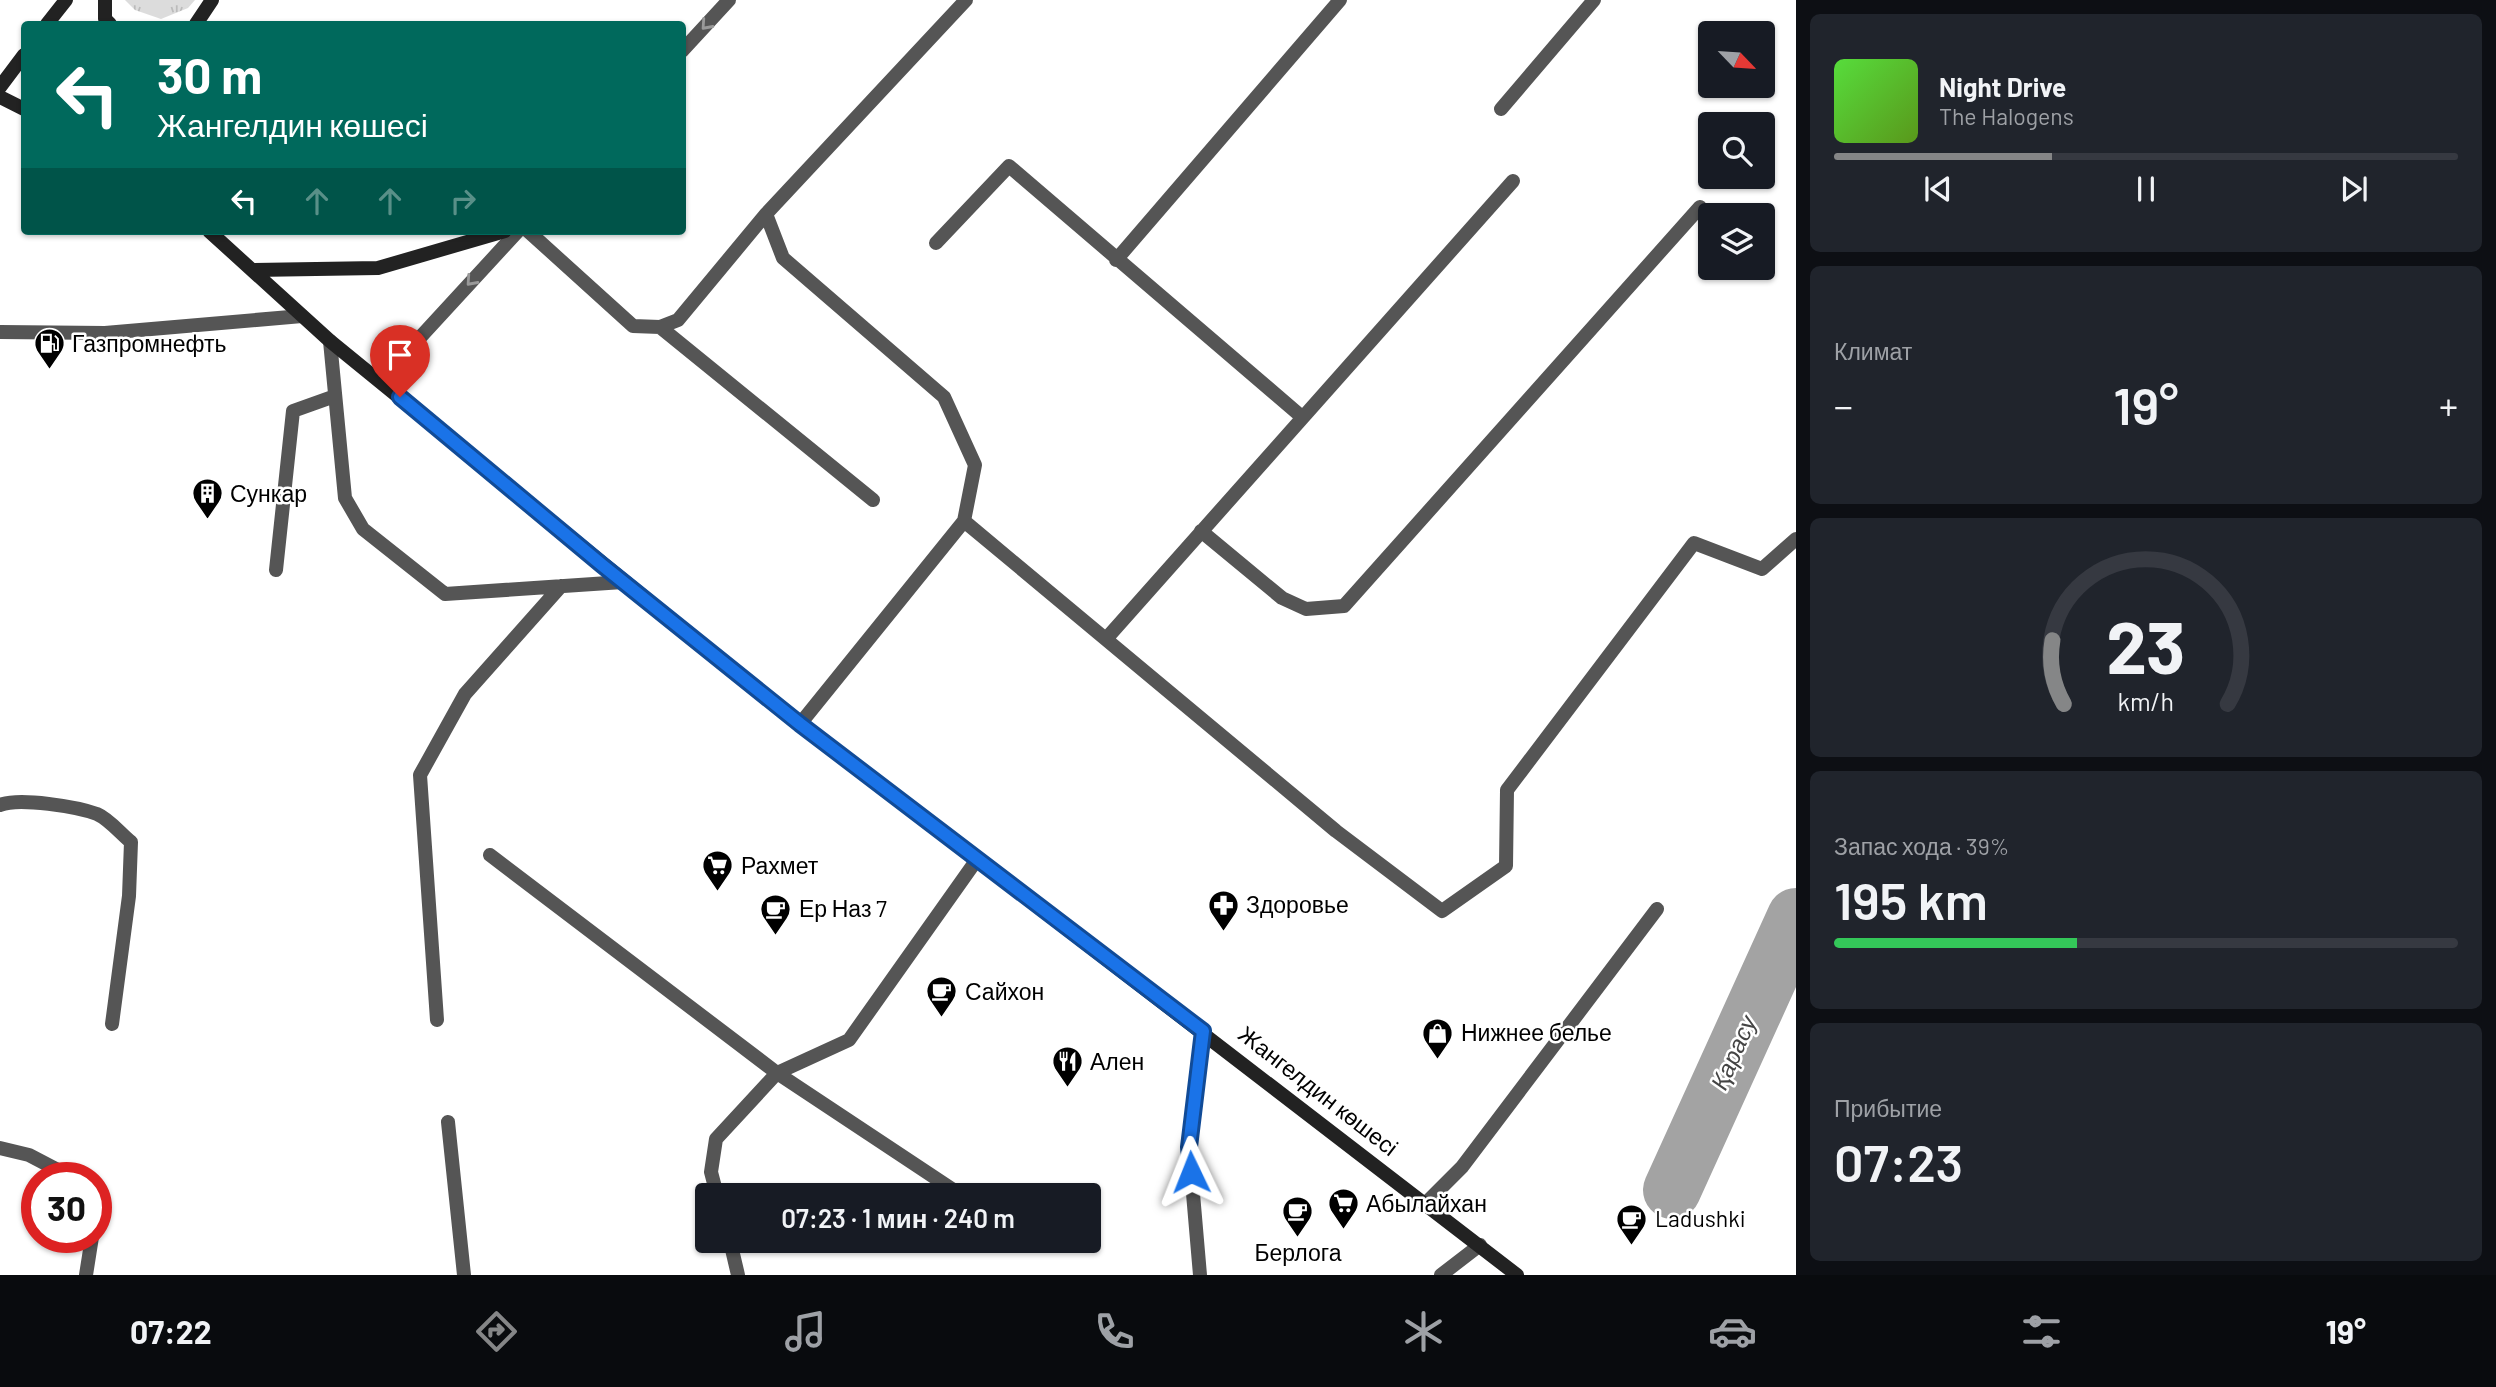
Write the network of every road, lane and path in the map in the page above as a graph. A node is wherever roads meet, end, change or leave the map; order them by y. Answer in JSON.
{"nodes":[{"id":1,"x":66,"y":0,"type":"edge"},
{"id":2,"x":105,"y":0,"type":"edge"},
{"id":3,"x":212,"y":0,"type":"edge"},
{"id":4,"x":729,"y":0,"type":"edge"},
{"id":5,"x":966,"y":0,"type":"edge"},
{"id":6,"x":1340,"y":0,"type":"edge"},
{"id":7,"x":1594,"y":0,"type":"edge"},
{"id":8,"x":49,"y":21,"type":"edge"},
{"id":9,"x":107,"y":21,"type":"edge"},
{"id":10,"x":198,"y":21,"type":"edge"},
{"id":11,"x":686,"y":47,"type":"edge"},
{"id":12,"x":21,"y":59,"type":"edge"},
{"id":13,"x":0,"y":87,"type":"edge"},
{"id":14,"x":0,"y":97,"type":"edge"},
{"id":15,"x":21,"y":108,"type":"edge"},
{"id":16,"x":1501,"y":109,"type":"dead end"},
{"id":17,"x":1513,"y":181,"type":"dead end"},
{"id":18,"x":1698,"y":208,"type":"edge"},
{"id":19,"x":766,"y":214,"type":"junction"},
{"id":20,"x":213,"y":235,"type":"edge"},
{"id":21,"x":491,"y":235,"type":"edge"},
{"id":22,"x":513,"y":235,"type":"edge"},
{"id":23,"x":532,"y":235,"type":"edge"},
{"id":24,"x":936,"y":243,"type":"dead end"},
{"id":25,"x":1116,"y":260,"type":"junction"},
{"id":26,"x":252,"y":270,"type":"junction"},
{"id":27,"x":302,"y":316,"type":"junction"},
{"id":28,"x":660,"y":327,"type":"junction"},
{"id":29,"x":0,"y":332,"type":"edge"},
{"id":30,"x":330,"y":341,"type":"junction"},
{"id":31,"x":380,"y":381,"type":"junction"},
{"id":32,"x":335,"y":396,"type":"junction"},
{"id":33,"x":1302,"y":417,"type":"junction"},
{"id":34,"x":873,"y":500,"type":"dead end"},
{"id":35,"x":964,"y":521,"type":"junction"},
{"id":36,"x":1201,"y":531,"type":"junction"},
{"id":37,"x":1796,"y":539,"type":"edge"},
{"id":38,"x":276,"y":570,"type":"dead end"},
{"id":39,"x":623,"y":582,"type":"junction"},
{"id":40,"x":561,"y":586,"type":"junction"},
{"id":41,"x":1106,"y":639,"type":"junction"},
{"id":42,"x":800,"y":724,"type":"junction"},
{"id":43,"x":0,"y":805,"type":"edge"},
{"id":44,"x":490,"y":856,"type":"dead end"},
{"id":45,"x":978,"y":858,"type":"junction"},
{"id":46,"x":1657,"y":909,"type":"dead end"},
{"id":47,"x":436,"y":1020,"type":"dead end"},
{"id":48,"x":112,"y":1024,"type":"dead end"},
{"id":49,"x":1203,"y":1031,"type":"junction"},
{"id":50,"x":777,"y":1073,"type":"junction"},
{"id":51,"x":448,"y":1122,"type":"dead end"},
{"id":52,"x":0,"y":1148,"type":"edge"},
{"id":53,"x":42,"y":1162,"type":"edge"},
{"id":54,"x":714,"y":1183,"type":"edge"},
{"id":55,"x":943,"y":1183,"type":"edge"},
{"id":56,"x":1426,"y":1203,"type":"junction"},
{"id":57,"x":1480,"y":1245,"type":"junction"},
{"id":58,"x":89,"y":1253,"type":"edge"},
{"id":59,"x":733,"y":1253,"type":"edge"},
{"id":60,"x":86,"y":1275,"type":"edge"},
{"id":61,"x":464,"y":1275,"type":"edge"},
{"id":62,"x":738,"y":1275,"type":"edge"},
{"id":63,"x":1200,"y":1275,"type":"edge"},
{"id":64,"x":1441,"y":1275,"type":"edge"},
{"id":65,"x":1517,"y":1275,"type":"edge"}],
"edges":[{"from":1,"to":8,"type":"main road"},
{"from":2,"to":9,"type":"main road"},
{"from":3,"to":10,"type":"main road"},
{"from":4,"to":11,"type":"street","one_way":true},
{"from":5,"to":19,"type":"street"},
{"from":6,"to":25,"type":"street"},
{"from":7,"to":16,"type":"street"},
{"from":12,"to":13,"type":"main road"},
{"from":14,"to":15,"type":"main road"},
{"from":17,"to":33,"type":"street"},
{"from":18,"to":36,"type":"street"},
{"from":19,"to":28,"type":"street"},
{"from":19,"to":35,"type":"street"},
{"from":20,"to":26,"type":"main road","name":"Жангелдин көшесі"},
{"from":21,"to":26,"type":"main road"},
{"from":22,"to":31,"type":"street","one_way":true},
{"from":23,"to":28,"type":"street"},
{"from":24,"to":25,"type":"street"},
{"from":25,"to":33,"type":"street"},
{"from":26,"to":27,"type":"main road","name":"Жангелдин көшесі"},
{"from":27,"to":29,"type":"street"},
{"from":27,"to":30,"type":"main road","name":"Жангелдин көшесі"},
{"from":28,"to":34,"type":"street"},
{"from":30,"to":31,"type":"main road","name":"Жангелдин көшесі"},
{"from":30,"to":32,"type":"street"},
{"from":31,"to":39,"type":"main road","name":"Жангелдин көшесі"},
{"from":32,"to":38,"type":"street"},
{"from":32,"to":40,"type":"street"},
{"from":33,"to":36,"type":"street"},
{"from":35,"to":41,"type":"street"},
{"from":35,"to":42,"type":"street"},
{"from":36,"to":41,"type":"street"},
{"from":37,"to":41,"type":"street"},
{"from":39,"to":40,"type":"street"},
{"from":39,"to":42,"type":"main road","name":"Жангелдин көшесі"},
{"from":40,"to":47,"type":"street"},
{"from":42,"to":45,"type":"main road","name":"Жангелдин көшесі"},
{"from":43,"to":48,"type":"street"},
{"from":44,"to":50,"type":"street"},
{"from":45,"to":49,"type":"main road","name":"Жангелдин көшесі"},
{"from":45,"to":50,"type":"street"},
{"from":46,"to":56,"type":"street"},
{"from":49,"to":56,"type":"main road","name":"Жангелдин көшесі"},
{"from":49,"to":63,"type":"street"},
{"from":50,"to":54,"type":"street"},
{"from":50,"to":55,"type":"street"},
{"from":51,"to":61,"type":"street"},
{"from":52,"to":53,"type":"street"},
{"from":56,"to":57,"type":"main road","name":"Жангелдин көшесі"},
{"from":57,"to":64,"type":"street"},
{"from":57,"to":65,"type":"main road","name":"Жангелдин көшесі"},
{"from":58,"to":60,"type":"street"},
{"from":59,"to":62,"type":"street"}]}
